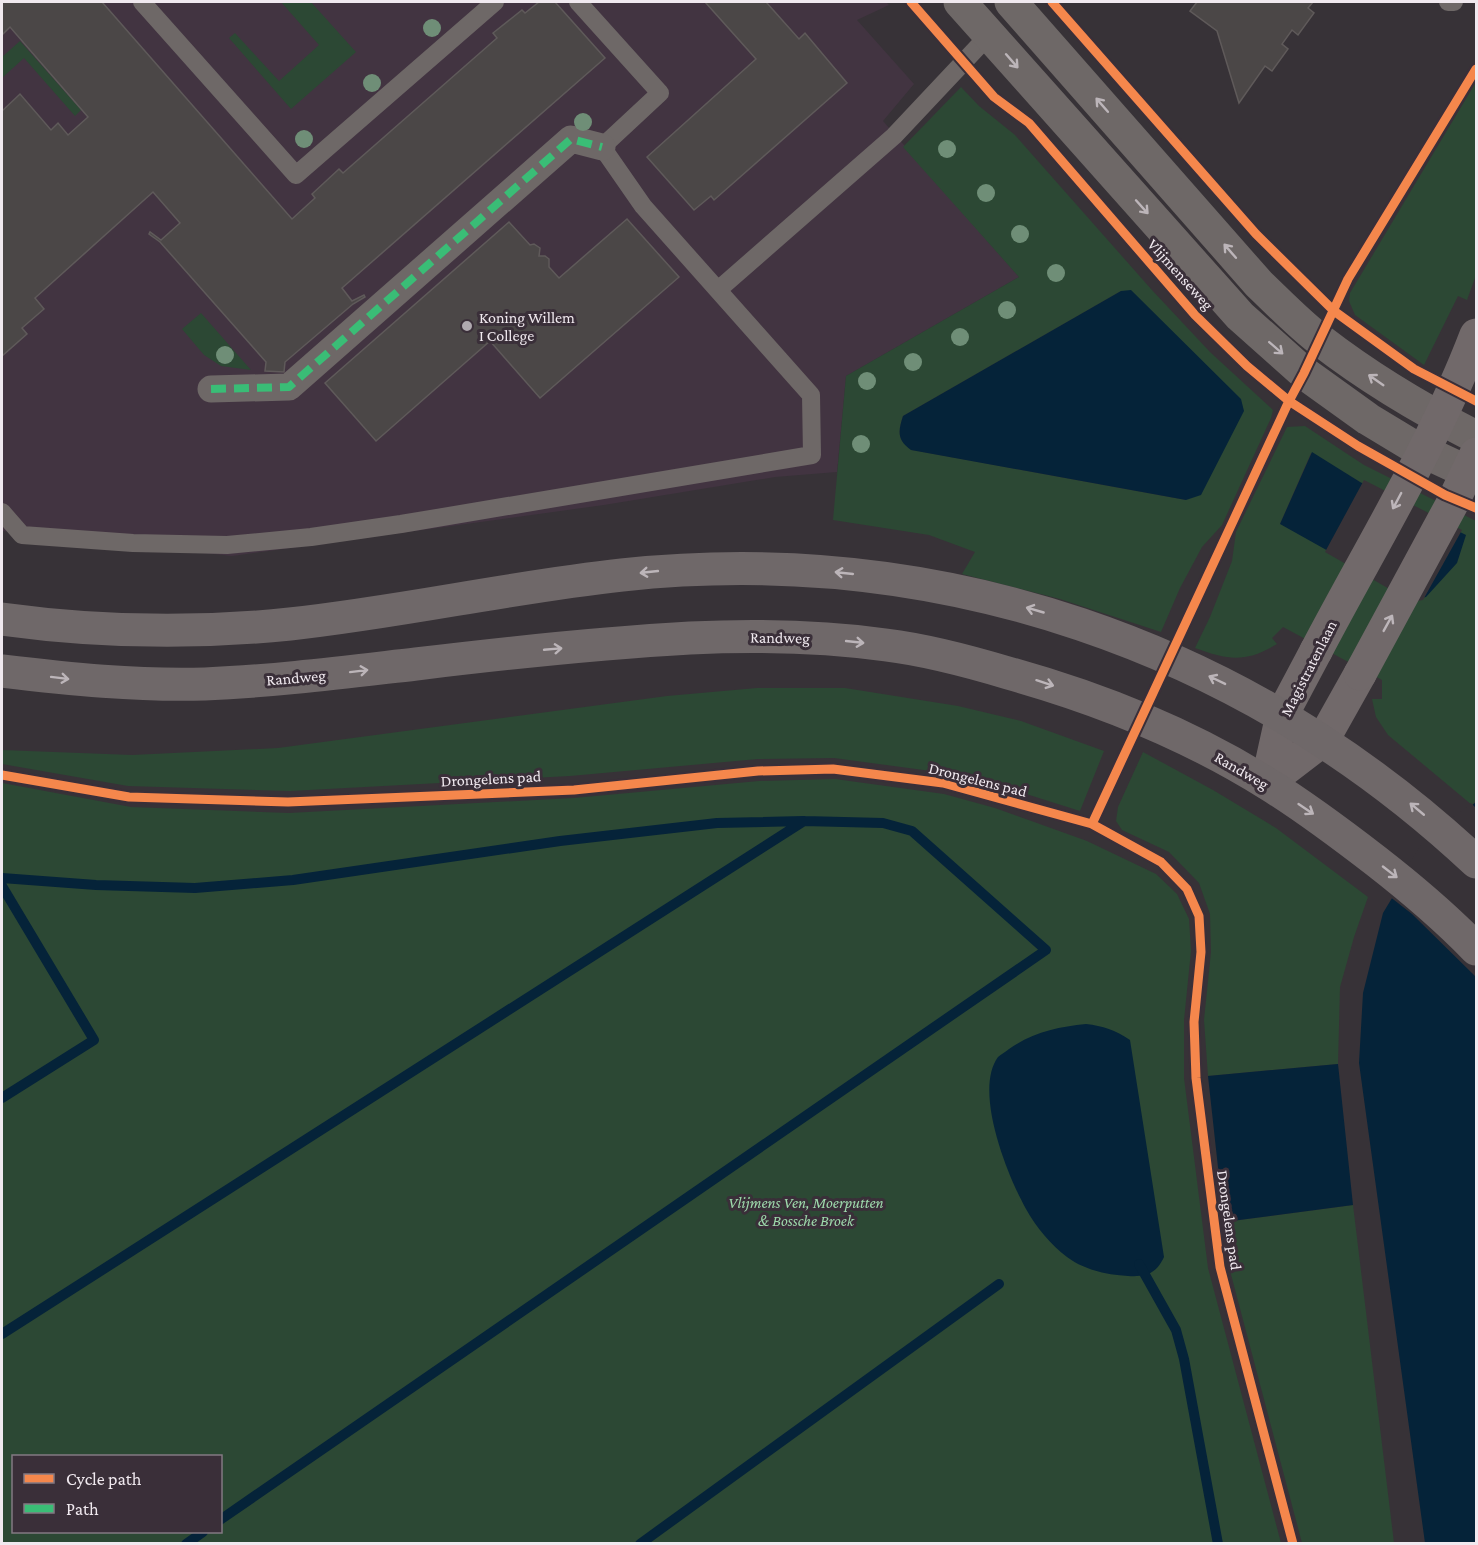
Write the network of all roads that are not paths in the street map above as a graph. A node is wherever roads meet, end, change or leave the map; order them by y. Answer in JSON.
{"nodes":[{"id":1,"x":142,"y":2,"type":"edge"},
{"id":2,"x":495,"y":2,"type":"edge"},
{"id":3,"x":578,"y":2,"type":"edge"},
{"id":4,"x":960,"y":2,"type":"edge"},
{"id":5,"x":1011,"y":2,"type":"edge"},
{"id":6,"x":1448,"y":2,"type":"edge"},
{"id":7,"x":1454,"y":2,"type":"edge"},
{"id":8,"x":989,"y":35,"type":"junction"},
{"id":9,"x":602,"y":147,"type":"junction"},
{"id":10,"x":718,"y":290,"type":"junction"},
{"id":11,"x":1476,"y":335,"type":"edge"},
{"id":12,"x":212,"y":389,"type":"dead end"},
{"id":13,"x":1476,"y":437,"type":"edge"},
{"id":14,"x":1476,"y":454,"type":"edge"},
{"id":15,"x":1476,"y":476,"type":"edge"},
{"id":16,"x":2,"y":512,"type":"edge"},
{"id":17,"x":2,"y":619,"type":"edge"},
{"id":18,"x":2,"y":671,"type":"edge"},
{"id":19,"x":1282,"y":714,"type":"junction"},
{"id":20,"x":1323,"y":740,"type":"junction"},
{"id":21,"x":1267,"y":783,"type":"junction"},
{"id":22,"x":1476,"y":861,"type":"edge"},
{"id":23,"x":1476,"y":949,"type":"edge"}],
"edges":[{"from":1,"to":2,"type":"lane"},
{"from":3,"to":9,"type":"lane"},
{"from":4,"to":8,"type":"street","name":"Vlijmenseweg"},
{"from":13,"to":5,"type":"street","one_way":true},
{"from":6,"to":7,"type":"lane"},
{"from":8,"to":10,"type":"lane"},
{"from":8,"to":15,"type":"street","name":"Vlijmenseweg","one_way":true},
{"from":9,"to":10,"type":"lane"},
{"from":9,"to":12,"type":"street"},
{"from":10,"to":16,"type":"lane"},
{"from":11,"to":19,"type":"main road","name":"Magistratenlaan","one_way":true,"bridge":true},
{"from":20,"to":14,"type":"main road","one_way":true,"bridge":true},
{"from":19,"to":17,"type":"main road","one_way":true},
{"from":18,"to":21,"type":"main road","name":"Randweg","one_way":true},
{"from":19,"to":20,"type":"main road"},
{"from":19,"to":21,"type":"main road","name":"Magistratenlaan"},
{"from":20,"to":21,"type":"main road"},
{"from":22,"to":20,"type":"main road","one_way":true},
{"from":21,"to":23,"type":"main road","name":"Randweg","one_way":true}]}
